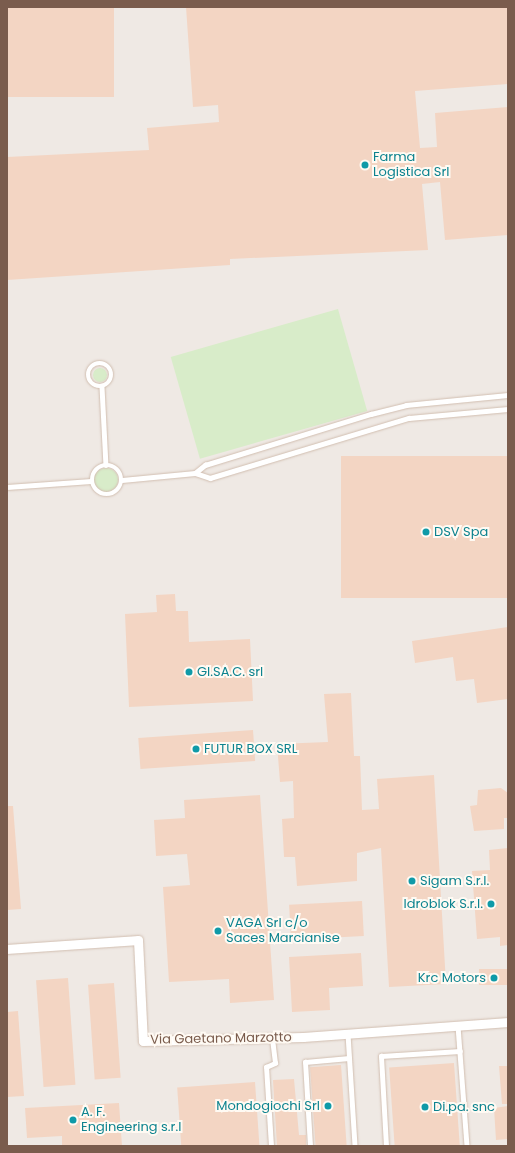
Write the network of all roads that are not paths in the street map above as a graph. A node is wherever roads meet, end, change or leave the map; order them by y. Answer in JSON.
{"nodes":[{"id":1,"x":102,"y":387,"type":"junction"},
{"id":2,"x":508,"y":395,"type":"edge"},
{"id":3,"x":508,"y":409,"type":"edge"},
{"id":4,"x":106,"y":464,"type":"junction"},
{"id":5,"x":195,"y":473,"type":"junction"},
{"id":6,"x":122,"y":480,"type":"junction"},
{"id":7,"x":91,"y":481,"type":"junction"},
{"id":8,"x":7,"y":487,"type":"edge"},
{"id":9,"x":7,"y":949,"type":"edge"},
{"id":10,"x":508,"y":1022,"type":"edge"},
{"id":11,"x":458,"y":1026,"type":"junction"},
{"id":12,"x":348,"y":1034,"type":"junction"},
{"id":13,"x":272,"y":1038,"type":"junction"},
{"id":14,"x":460,"y":1051,"type":"junction"},
{"id":15,"x":349,"y":1058,"type":"junction"},
{"id":16,"x":271,"y":1146,"type":"edge"},
{"id":17,"x":310,"y":1146,"type":"edge"},
{"id":18,"x":355,"y":1146,"type":"edge"},
{"id":19,"x":386,"y":1146,"type":"edge"},
{"id":20,"x":467,"y":1146,"type":"edge"}],
"edges":[{"from":1,"to":1,"type":"lane"},
{"from":1,"to":4,"type":"lane"},
{"from":2,"to":5,"type":"lane"},
{"from":3,"to":5,"type":"lane"},
{"from":4,"to":6,"type":"lane"},
{"from":4,"to":7,"type":"lane"},
{"from":5,"to":6,"type":"lane"},
{"from":6,"to":7,"type":"lane"},
{"from":7,"to":8,"type":"lane"},
{"from":9,"to":13,"type":"street","name":"Via Gaetano Marzotto"},
{"from":10,"to":11,"type":"street","name":"Via Gaetano Marzotto"},
{"from":11,"to":12,"type":"street","name":"Via Gaetano Marzotto"},
{"from":11,"to":14,"type":"lane"},
{"from":12,"to":13,"type":"street","name":"Via Gaetano Marzotto"},
{"from":12,"to":15,"type":"lane"},
{"from":13,"to":16,"type":"lane"},
{"from":14,"to":19,"type":"lane"},
{"from":14,"to":20,"type":"lane"},
{"from":15,"to":17,"type":"lane"},
{"from":15,"to":18,"type":"lane"}]}
